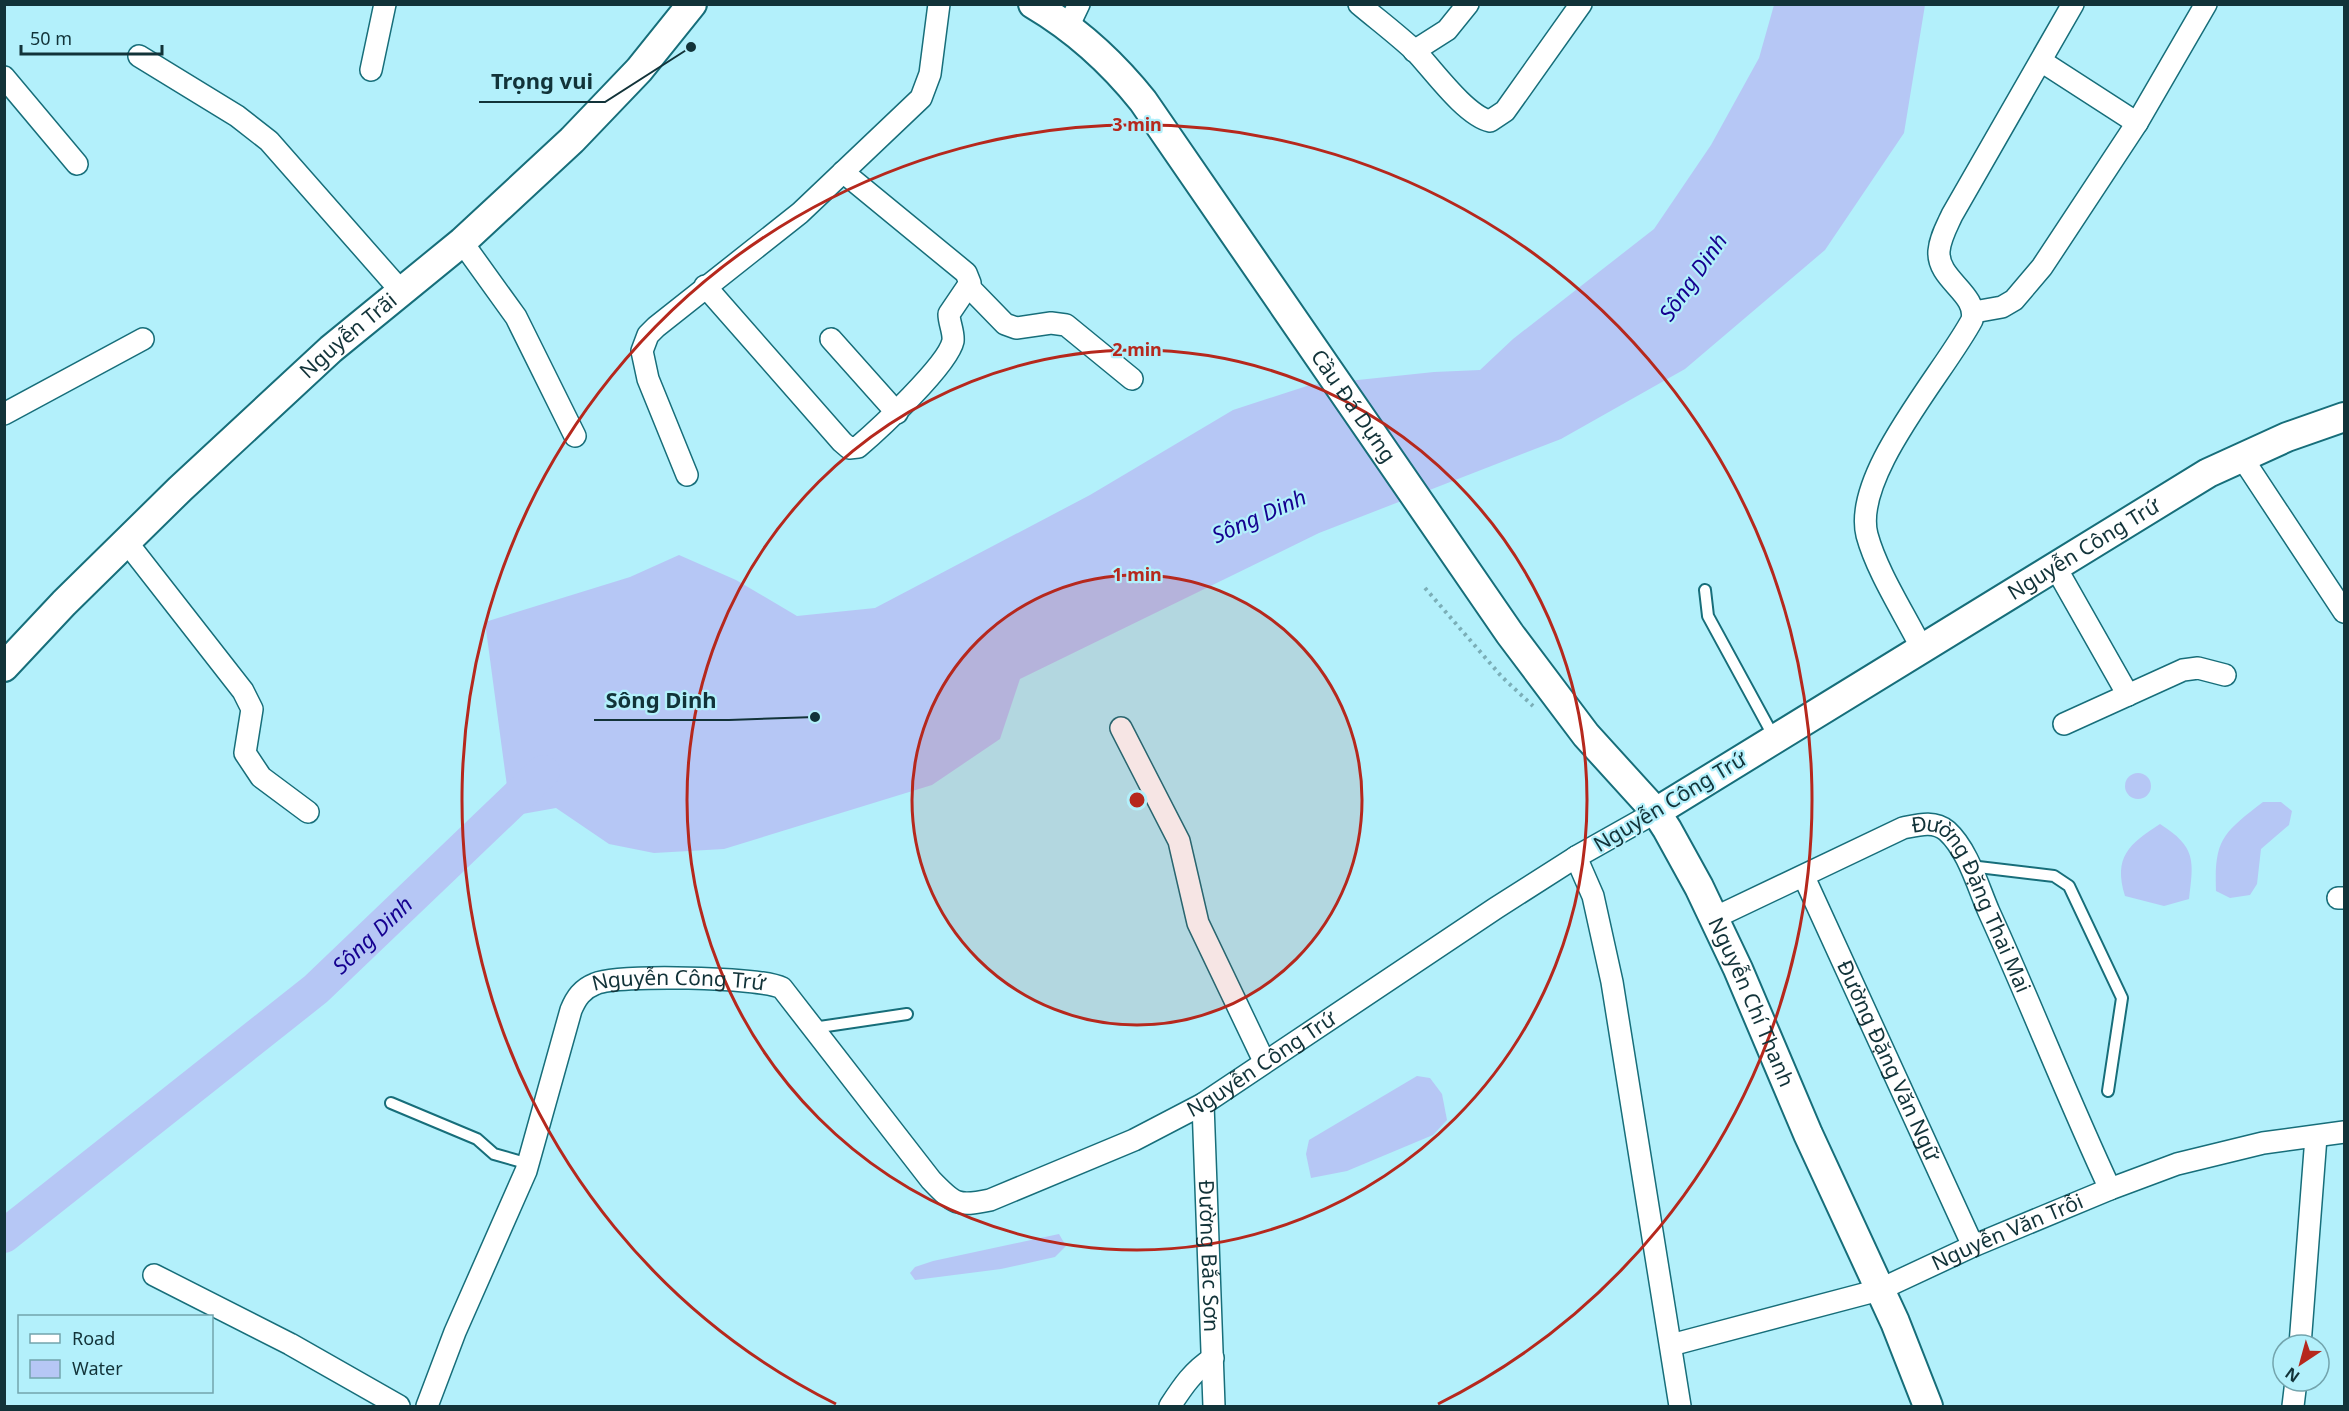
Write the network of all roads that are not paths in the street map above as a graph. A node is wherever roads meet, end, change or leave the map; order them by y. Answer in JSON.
{"nodes":[{"id":1,"x":384,"y":4,"type":"edge"},
{"id":2,"x":692,"y":4,"type":"edge"},
{"id":3,"x":939,"y":4,"type":"edge"},
{"id":4,"x":1033,"y":4,"type":"edge"},
{"id":5,"x":1359,"y":4,"type":"edge"},
{"id":6,"x":1468,"y":4,"type":"edge"},
{"id":7,"x":1581,"y":4,"type":"edge"},
{"id":8,"x":2073,"y":4,"type":"edge"},
{"id":9,"x":2206,"y":4,"type":"edge"},
{"id":10,"x":1073,"y":16,"type":"edge"},
{"id":11,"x":1414,"y":51,"type":"junction"},
{"id":12,"x":139,"y":56,"type":"dead end"},
{"id":13,"x":2041,"y":61,"type":"junction"},
{"id":14,"x":371,"y":70,"type":"dead end"},
{"id":15,"x":4,"y":78,"type":"edge"},
{"id":16,"x":2137,"y":123,"type":"junction"},
{"id":17,"x":77,"y":164,"type":"dead end"},
{"id":18,"x":843,"y":172,"type":"junction"},
{"id":19,"x":462,"y":242,"type":"junction"},
{"id":20,"x":705,"y":286,"type":"junction"},
{"id":21,"x":969,"y":287,"type":"junction"},
{"id":22,"x":401,"y":291,"type":"junction"},
{"id":23,"x":1974,"y":312,"type":"junction"},
{"id":24,"x":143,"y":339,"type":"dead end"},
{"id":25,"x":831,"y":339,"type":"dead end"},
{"id":26,"x":1132,"y":378,"type":"dead end"},
{"id":27,"x":897,"y":413,"type":"junction"},
{"id":28,"x":4,"y":414,"type":"edge"},
{"id":29,"x":2344,"y":417,"type":"edge"},
{"id":30,"x":574,"y":436,"type":"dead end"},
{"id":31,"x":2241,"y":456,"type":"junction"},
{"id":32,"x":687,"y":475,"type":"dead end"},
{"id":33,"x":125,"y":540,"type":"junction"},
{"id":34,"x":2056,"y":568,"type":"junction"},
{"id":35,"x":1705,"y":590,"type":"dead end"},
{"id":36,"x":2344,"y":612,"type":"edge"},
{"id":37,"x":1510,"y":634,"type":"joint"},
{"id":38,"x":1921,"y":647,"type":"junction"},
{"id":39,"x":9,"y":657,"type":"edge"},
{"id":40,"x":2225,"y":675,"type":"dead end"},
{"id":41,"x":2128,"y":695,"type":"junction"},
{"id":42,"x":2064,"y":724,"type":"dead end"},
{"id":43,"x":1121,"y":728,"type":"dead end"},
{"id":44,"x":1775,"y":739,"type":"junction"},
{"id":45,"x":308,"y":812,"type":"dead end"},
{"id":46,"x":1656,"y":813,"type":"junction"},
{"id":47,"x":1576,"y":857,"type":"junction"},
{"id":48,"x":1968,"y":866,"type":"junction"},
{"id":49,"x":1804,"y":877,"type":"junction"},
{"id":50,"x":1714,"y":918,"type":"junction"},
{"id":51,"x":907,"y":1014,"type":"dead end"},
{"id":52,"x":813,"y":1028,"type":"junction"},
{"id":53,"x":1264,"y":1061,"type":"junction"},
{"id":54,"x":2108,"y":1091,"type":"dead end"},
{"id":55,"x":391,"y":1103,"type":"dead end"},
{"id":56,"x":1203,"y":1104,"type":"junction"},
{"id":57,"x":2344,"y":1132,"type":"edge"},
{"id":58,"x":2316,"y":1137,"type":"junction"},
{"id":59,"x":529,"y":1164,"type":"junction"},
{"id":60,"x":2110,"y":1188,"type":"junction"},
{"id":61,"x":1973,"y":1246,"type":"junction"},
{"id":62,"x":154,"y":1275,"type":"dead end"},
{"id":63,"x":1879,"y":1290,"type":"junction"},
{"id":64,"x":2301,"y":1333,"type":"edge"},
{"id":65,"x":1671,"y":1345,"type":"junction"},
{"id":66,"x":1213,"y":1358,"type":"junction"},
{"id":67,"x":399,"y":1407,"type":"edge"},
{"id":68,"x":428,"y":1407,"type":"edge"},
{"id":69,"x":1170,"y":1407,"type":"edge"},
{"id":70,"x":1214,"y":1407,"type":"edge"},
{"id":71,"x":1680,"y":1407,"type":"edge"},
{"id":72,"x":1928,"y":1407,"type":"edge"}],
"edges":[{"from":1,"to":14,"type":"street"},
{"from":2,"to":19,"type":"main road","name":"Nguyễn Trãi"},
{"from":3,"to":18,"type":"street"},
{"from":4,"to":10,"type":"main road"},
{"from":5,"to":11,"type":"street"},
{"from":6,"to":11,"type":"street"},
{"from":7,"to":11,"type":"street"},
{"from":8,"to":13,"type":"street"},
{"from":9,"to":16,"type":"street"},
{"from":10,"to":37,"type":"main road","name":"Cầu Đá Dựng"},
{"from":12,"to":22,"type":"street"},
{"from":13,"to":16,"type":"street"},
{"from":13,"to":23,"type":"street"},
{"from":15,"to":17,"type":"street"},
{"from":16,"to":23,"type":"street"},
{"from":18,"to":20,"type":"street"},
{"from":18,"to":21,"type":"street"},
{"from":19,"to":22,"type":"main road","name":"Nguyễn Trãi"},
{"from":19,"to":30,"type":"street"},
{"from":20,"to":27,"type":"street"},
{"from":20,"to":32,"type":"street"},
{"from":21,"to":26,"type":"street"},
{"from":21,"to":27,"type":"street"},
{"from":22,"to":33,"type":"main road","name":"Nguyễn Trãi"},
{"from":23,"to":38,"type":"street"},
{"from":24,"to":28,"type":"street"},
{"from":25,"to":27,"type":"street"},
{"from":29,"to":31,"type":"main road","name":"Nguyễn Công Trứ"},
{"from":31,"to":34,"type":"main road","name":"Nguyễn Công Trứ"},
{"from":31,"to":36,"type":"street"},
{"from":33,"to":39,"type":"main road","name":"Nguyễn Trãi"},
{"from":33,"to":45,"type":"street"},
{"from":34,"to":38,"type":"main road","name":"Nguyễn Công Trứ"},
{"from":34,"to":41,"type":"street"},
{"from":35,"to":44,"type":"lane"},
{"from":37,"to":46,"type":"main road","name":"Nguyễn Chí Thanh"},
{"from":38,"to":44,"type":"main road","name":"Nguyễn Công Trứ"},
{"from":40,"to":41,"type":"street"},
{"from":41,"to":42,"type":"street"},
{"from":43,"to":53,"type":"street"},
{"from":44,"to":46,"type":"main road","name":"Nguyễn Công Trứ"},
{"from":46,"to":47,"type":"street","name":"Nguyễn Công Trứ"},
{"from":46,"to":50,"type":"main road","name":"Nguyễn Chí Thanh"},
{"from":47,"to":53,"type":"street","name":"Nguyễn Công Trứ"},
{"from":47,"to":65,"type":"street"},
{"from":48,"to":49,"type":"street","name":"Đường Đặng Thai Mai"},
{"from":48,"to":54,"type":"lane"},
{"from":48,"to":60,"type":"street","name":"Đường Đặng Thai Mai"},
{"from":49,"to":50,"type":"street","name":"Đường Đặng Thai Mai"},
{"from":49,"to":61,"type":"street","name":"Đường Đặng Văn Ngữ"},
{"from":50,"to":63,"type":"main road","name":"Nguyễn Chí Thanh"},
{"from":51,"to":52,"type":"lane"},
{"from":52,"to":56,"type":"street","name":"Nguyễn Công Trứ"},
{"from":52,"to":59,"type":"street","name":"Nguyễn Công Trứ"},
{"from":53,"to":56,"type":"street","name":"Nguyễn Công Trứ"},
{"from":55,"to":59,"type":"lane"},
{"from":56,"to":66,"type":"street","name":"Đường Bắc Sơn"},
{"from":57,"to":58,"type":"street","name":"Nguyễn Văn Trỗi"},
{"from":58,"to":60,"type":"street","name":"Nguyễn Văn Trỗi"},
{"from":58,"to":64,"type":"street"},
{"from":59,"to":68,"type":"street","name":"Nguyễn Công Trứ"},
{"from":60,"to":61,"type":"street","name":"Nguyễn Văn Trỗi"},
{"from":61,"to":63,"type":"street","name":"Nguyễn Văn Trỗi"},
{"from":62,"to":67,"type":"street"},
{"from":63,"to":65,"type":"street","name":"Nguyễn Văn Trỗi"},
{"from":63,"to":72,"type":"main road","name":"Nguyễn Chí Thanh"},
{"from":65,"to":71,"type":"street"},
{"from":66,"to":69,"type":"street"},
{"from":66,"to":70,"type":"street","name":"Đường Bắc Sơn"}]}
